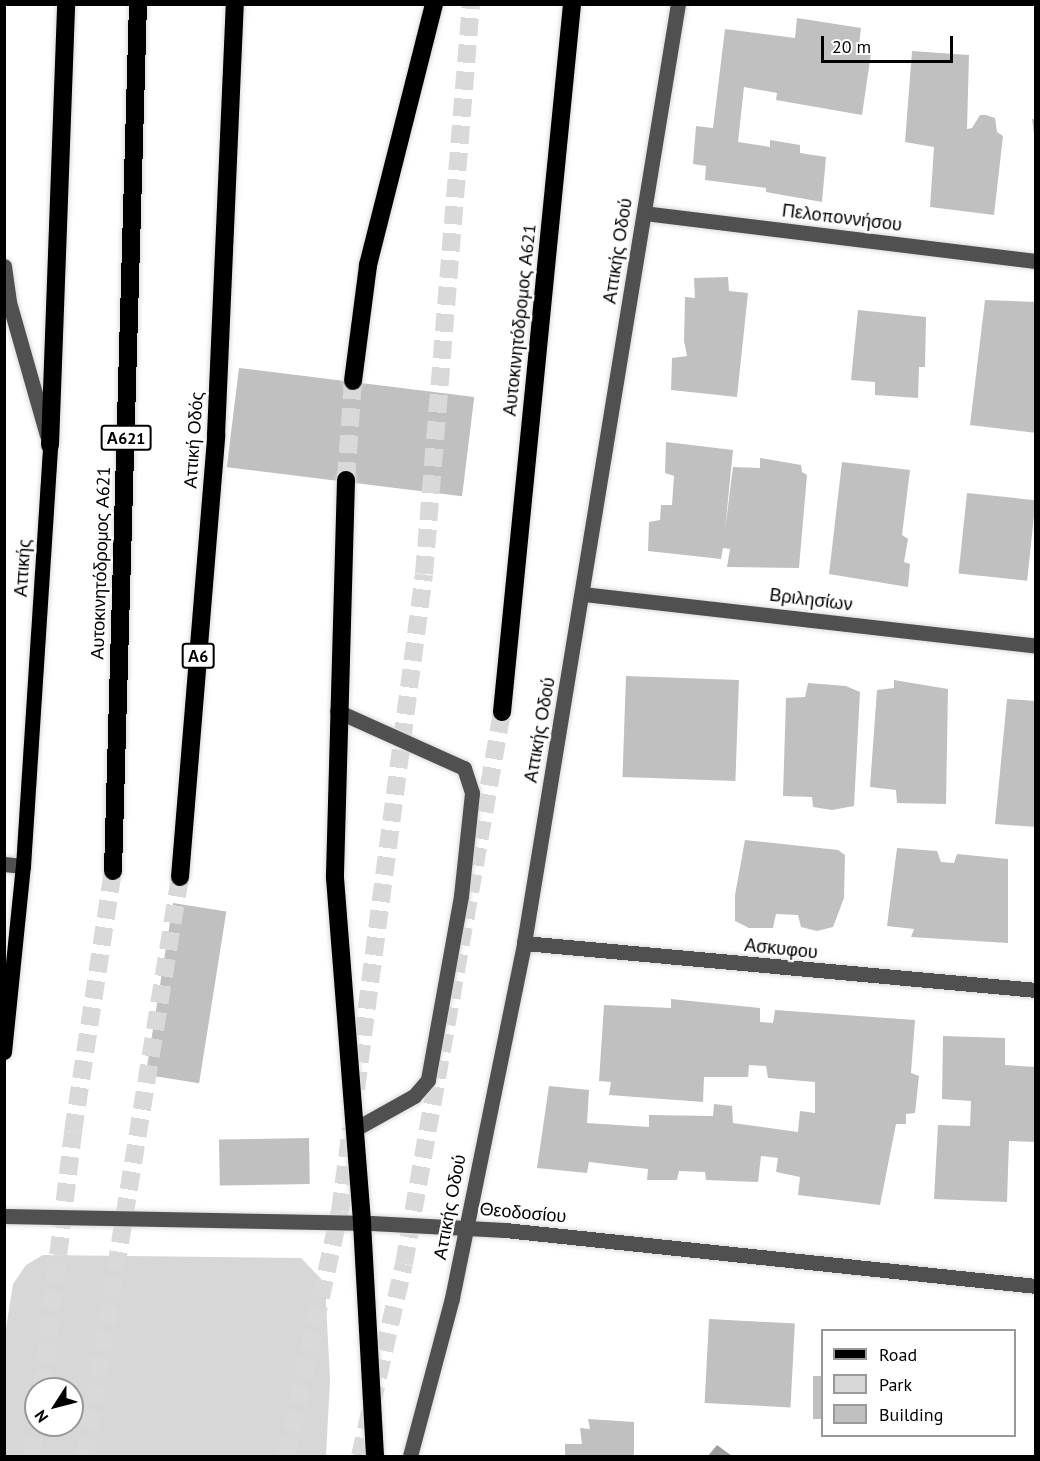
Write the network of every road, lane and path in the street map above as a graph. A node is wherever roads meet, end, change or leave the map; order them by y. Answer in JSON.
{"nodes":[{"id":1,"x":66,"y":4,"type":"edge"},
{"id":2,"x":138,"y":4,"type":"edge"},
{"id":3,"x":235,"y":4,"type":"edge"},
{"id":4,"x":434,"y":4,"type":"edge"},
{"id":5,"x":572,"y":4,"type":"edge"},
{"id":6,"x":678,"y":4,"type":"edge"},
{"id":7,"x":644,"y":213,"type":"junction"},
{"id":8,"x":1035,"y":261,"type":"edge"},
{"id":9,"x":4,"y":266,"type":"edge"},
{"id":10,"x":353,"y":381,"type":"tunnel mouth"},
{"id":11,"x":51,"y":445,"type":"junction"},
{"id":12,"x":346,"y":480,"type":"tunnel mouth"},
{"id":13,"x":583,"y":594,"type":"junction"},
{"id":14,"x":1035,"y":646,"type":"edge"},
{"id":15,"x":337,"y":711,"type":"junction"},
{"id":16,"x":502,"y":712,"type":"tunnel mouth"},
{"id":17,"x":4,"y":864,"type":"edge"},
{"id":18,"x":23,"y":866,"type":"junction"},
{"id":19,"x":113,"y":871,"type":"tunnel mouth"},
{"id":20,"x":180,"y":878,"type":"tunnel mouth"},
{"id":21,"x":524,"y":943,"type":"junction"},
{"id":22,"x":1035,"y":990,"type":"edge"},
{"id":23,"x":4,"y":1053,"type":"edge"},
{"id":24,"x":355,"y":1129,"type":"junction"},
{"id":25,"x":4,"y":1216,"type":"edge"},
{"id":26,"x":362,"y":1223,"type":"junction"},
{"id":27,"x":465,"y":1228,"type":"junction"},
{"id":28,"x":1035,"y":1286,"type":"edge"},
{"id":29,"x":375,"y":1456,"type":"edge"},
{"id":30,"x":410,"y":1456,"type":"edge"}],
"edges":[{"from":1,"to":11,"type":"highway"},
{"from":2,"to":19,"type":"highway","name":"Αυτοκινητόδρομος Α621","number":"Α621"},
{"from":3,"to":20,"type":"highway","name":"Αττική Οδός","number":"Α6"},
{"from":4,"to":10,"type":"highway"},
{"from":5,"to":16,"type":"highway","name":"Αυτοκινητόδρομος Α621"},
{"from":6,"to":7,"type":"street","name":"Αττικής Οδού"},
{"from":7,"to":8,"type":"street","name":"Πελοποννήσου"},
{"from":7,"to":13,"type":"street","name":"Αττικής Οδού"},
{"from":9,"to":11,"type":"street"},
{"from":11,"to":18,"type":"main road","name":"Αττικής"},
{"from":12,"to":15,"type":"highway"},
{"from":13,"to":14,"type":"street","name":"Βριλησίων"},
{"from":13,"to":21,"type":"street","name":"Αττικής Οδού"},
{"from":15,"to":24,"type":"highway"},
{"from":15,"to":24,"type":"street"},
{"from":17,"to":18,"type":"street"},
{"from":18,"to":23,"type":"main road","name":"Αττικής"},
{"from":21,"to":22,"type":"street","name":"Ασκυφου"},
{"from":21,"to":27,"type":"street","name":"Αττικής Οδού"},
{"from":24,"to":26,"type":"highway"},
{"from":25,"to":26,"type":"street","name":"Θεοδοσίου"},
{"from":26,"to":27,"type":"street","name":"Θεοδοσίου"},
{"from":26,"to":29,"type":"highway"},
{"from":27,"to":28,"type":"street","name":"Θεοδοσίου"},
{"from":27,"to":30,"type":"street","name":"Αττικής Οδού"}]}
